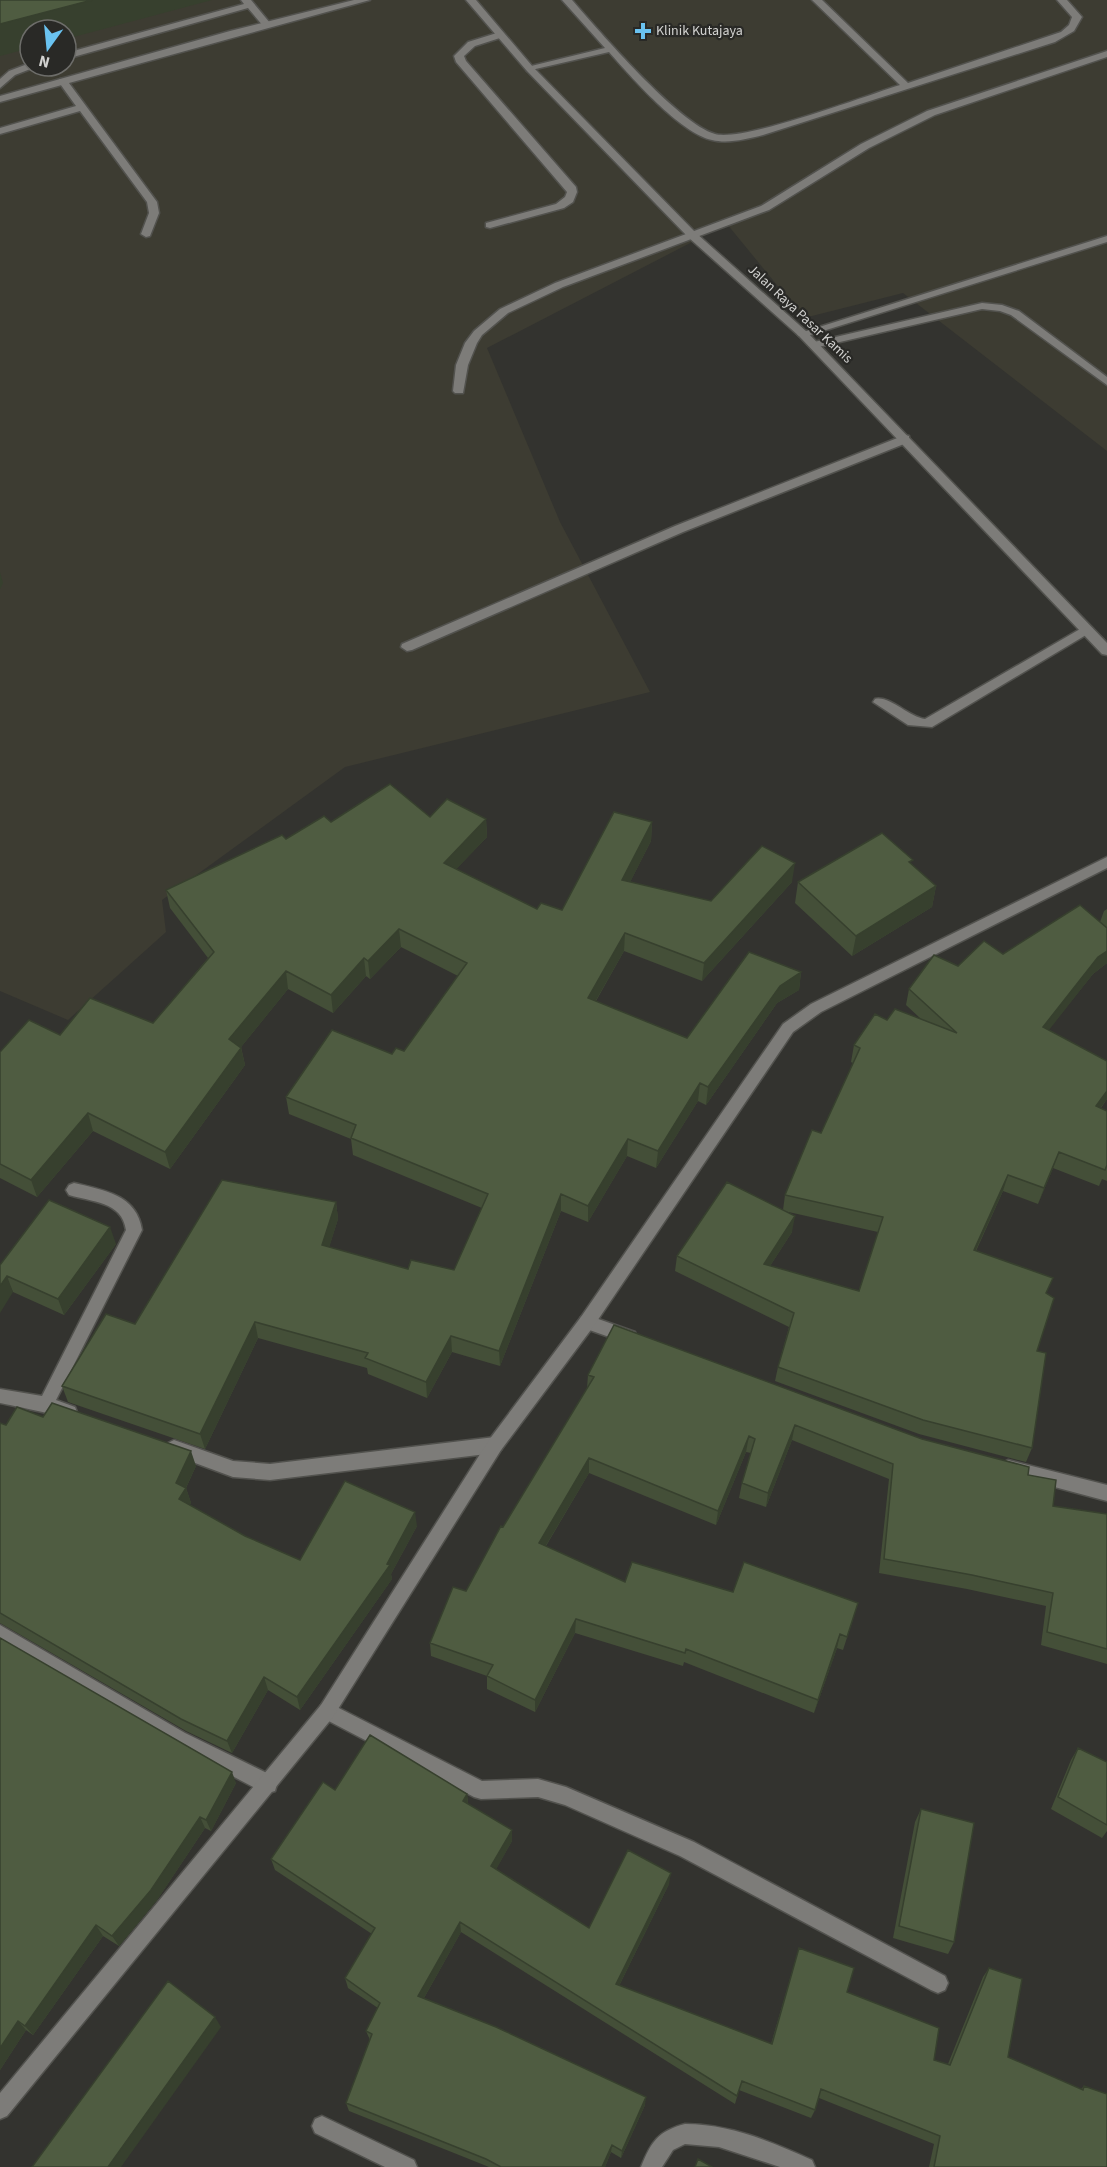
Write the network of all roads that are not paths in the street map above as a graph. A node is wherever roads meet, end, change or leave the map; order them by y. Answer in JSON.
{"nodes":[{"id":1,"x":365,"y":0,"type":"edge"},
{"id":2,"x":471,"y":0,"type":"edge"},
{"id":3,"x":567,"y":0,"type":"edge"},
{"id":4,"x":817,"y":0,"type":"edge"},
{"id":5,"x":1062,"y":0,"type":"edge"},
{"id":6,"x":248,"y":2,"type":"edge"},
{"id":7,"x":267,"y":25,"type":"junction"},
{"id":8,"x":500,"y":35,"type":"junction"},
{"id":9,"x":611,"y":49,"type":"junction"},
{"id":10,"x":78,"y":52,"type":"edge"},
{"id":11,"x":1107,"y":54,"type":"edge"},
{"id":12,"x":530,"y":69,"type":"junction"},
{"id":13,"x":18,"y":71,"type":"edge"},
{"id":14,"x":63,"y":81,"type":"junction"},
{"id":15,"x":906,"y":86,"type":"junction"},
{"id":16,"x":0,"y":93,"type":"edge"},
{"id":17,"x":84,"y":107,"type":"junction"},
{"id":18,"x":0,"y":131,"type":"edge"},
{"id":19,"x":490,"y":225,"type":"dead end"},
{"id":20,"x":146,"y":234,"type":"dead end"},
{"id":21,"x":692,"y":235,"type":"junction"},
{"id":22,"x":1107,"y":239,"type":"edge"},
{"id":23,"x":803,"y":334,"type":"junction"},
{"id":24,"x":814,"y":345,"type":"junction"},
{"id":25,"x":1107,"y":382,"type":"edge"},
{"id":26,"x":459,"y":391,"type":"dead end"},
{"id":27,"x":905,"y":439,"type":"junction"},
{"id":28,"x":1087,"y":629,"type":"junction"},
{"id":29,"x":407,"y":647,"type":"dead end"},
{"id":30,"x":1107,"y":651,"type":"edge"},
{"id":31,"x":880,"y":702,"type":"dead end"},
{"id":32,"x":1107,"y":862,"type":"edge"},
{"id":33,"x":74,"y":1190,"type":"dead end"},
{"id":34,"x":586,"y":1322,"type":"junction"},
{"id":35,"x":642,"y":1342,"type":"edge"},
{"id":36,"x":0,"y":1396,"type":"edge"},
{"id":37,"x":46,"y":1404,"type":"junction"},
{"id":38,"x":90,"y":1419,"type":"edge"},
{"id":39,"x":156,"y":1442,"type":"edge"},
{"id":40,"x":495,"y":1445,"type":"junction"},
{"id":41,"x":989,"y":1464,"type":"edge"},
{"id":42,"x":1107,"y":1493,"type":"edge"},
{"id":43,"x":0,"y":1634,"type":"edge"},
{"id":44,"x":327,"y":1711,"type":"junction"},
{"id":45,"x":268,"y":1784,"type":"junction"},
{"id":46,"x":938,"y":1983,"type":"dead end"},
{"id":47,"x":0,"y":2109,"type":"edge"},
{"id":48,"x":322,"y":2126,"type":"dead end"},
{"id":49,"x":407,"y":2167,"type":"edge"},
{"id":50,"x":651,"y":2167,"type":"edge"},
{"id":51,"x":805,"y":2167,"type":"edge"}],
"edges":[{"from":1,"to":7,"type":"street"},
{"from":2,"to":8,"type":"street","name":"Jalan Raya Pasar Kamis"},
{"from":3,"to":9,"type":"street"},
{"from":4,"to":15,"type":"street"},
{"from":5,"to":15,"type":"street"},
{"from":6,"to":7,"type":"street"},
{"from":6,"to":10,"type":"street"},
{"from":7,"to":14,"type":"street"},
{"from":8,"to":12,"type":"street","name":"Jalan Raya Pasar Kamis"},
{"from":8,"to":19,"type":"street"},
{"from":9,"to":12,"type":"street"},
{"from":9,"to":15,"type":"street"},
{"from":11,"to":21,"type":"street"},
{"from":12,"to":21,"type":"street","name":"Jalan Raya Pasar Kamis"},
{"from":13,"to":16,"type":"street"},
{"from":14,"to":16,"type":"street"},
{"from":14,"to":17,"type":"street"},
{"from":17,"to":18,"type":"street"},
{"from":17,"to":20,"type":"street"},
{"from":21,"to":23,"type":"street","name":"Jalan Raya Pasar Kamis"},
{"from":21,"to":26,"type":"street"},
{"from":22,"to":23,"type":"street"},
{"from":23,"to":24,"type":"street","name":"Jalan Raya Pasar Kamis"},
{"from":24,"to":25,"type":"street"},
{"from":24,"to":27,"type":"street","name":"Jalan Raya Pasar Kamis"},
{"from":27,"to":28,"type":"street","name":"Jalan Raya Pasar Kamis"},
{"from":27,"to":29,"type":"street"},
{"from":28,"to":30,"type":"street","name":"Jalan Raya Pasar Kamis"},
{"from":28,"to":31,"type":"street"},
{"from":32,"to":34,"type":"street"},
{"from":33,"to":37,"type":"street"},
{"from":34,"to":35,"type":"street"},
{"from":34,"to":40,"type":"street"},
{"from":36,"to":37,"type":"street"},
{"from":37,"to":38,"type":"street"},
{"from":39,"to":40,"type":"street"},
{"from":40,"to":44,"type":"street"},
{"from":41,"to":42,"type":"street"},
{"from":43,"to":45,"type":"street"},
{"from":44,"to":45,"type":"street"},
{"from":44,"to":46,"type":"street"},
{"from":45,"to":47,"type":"street"},
{"from":48,"to":49,"type":"street"},
{"from":50,"to":51,"type":"street"}]}
